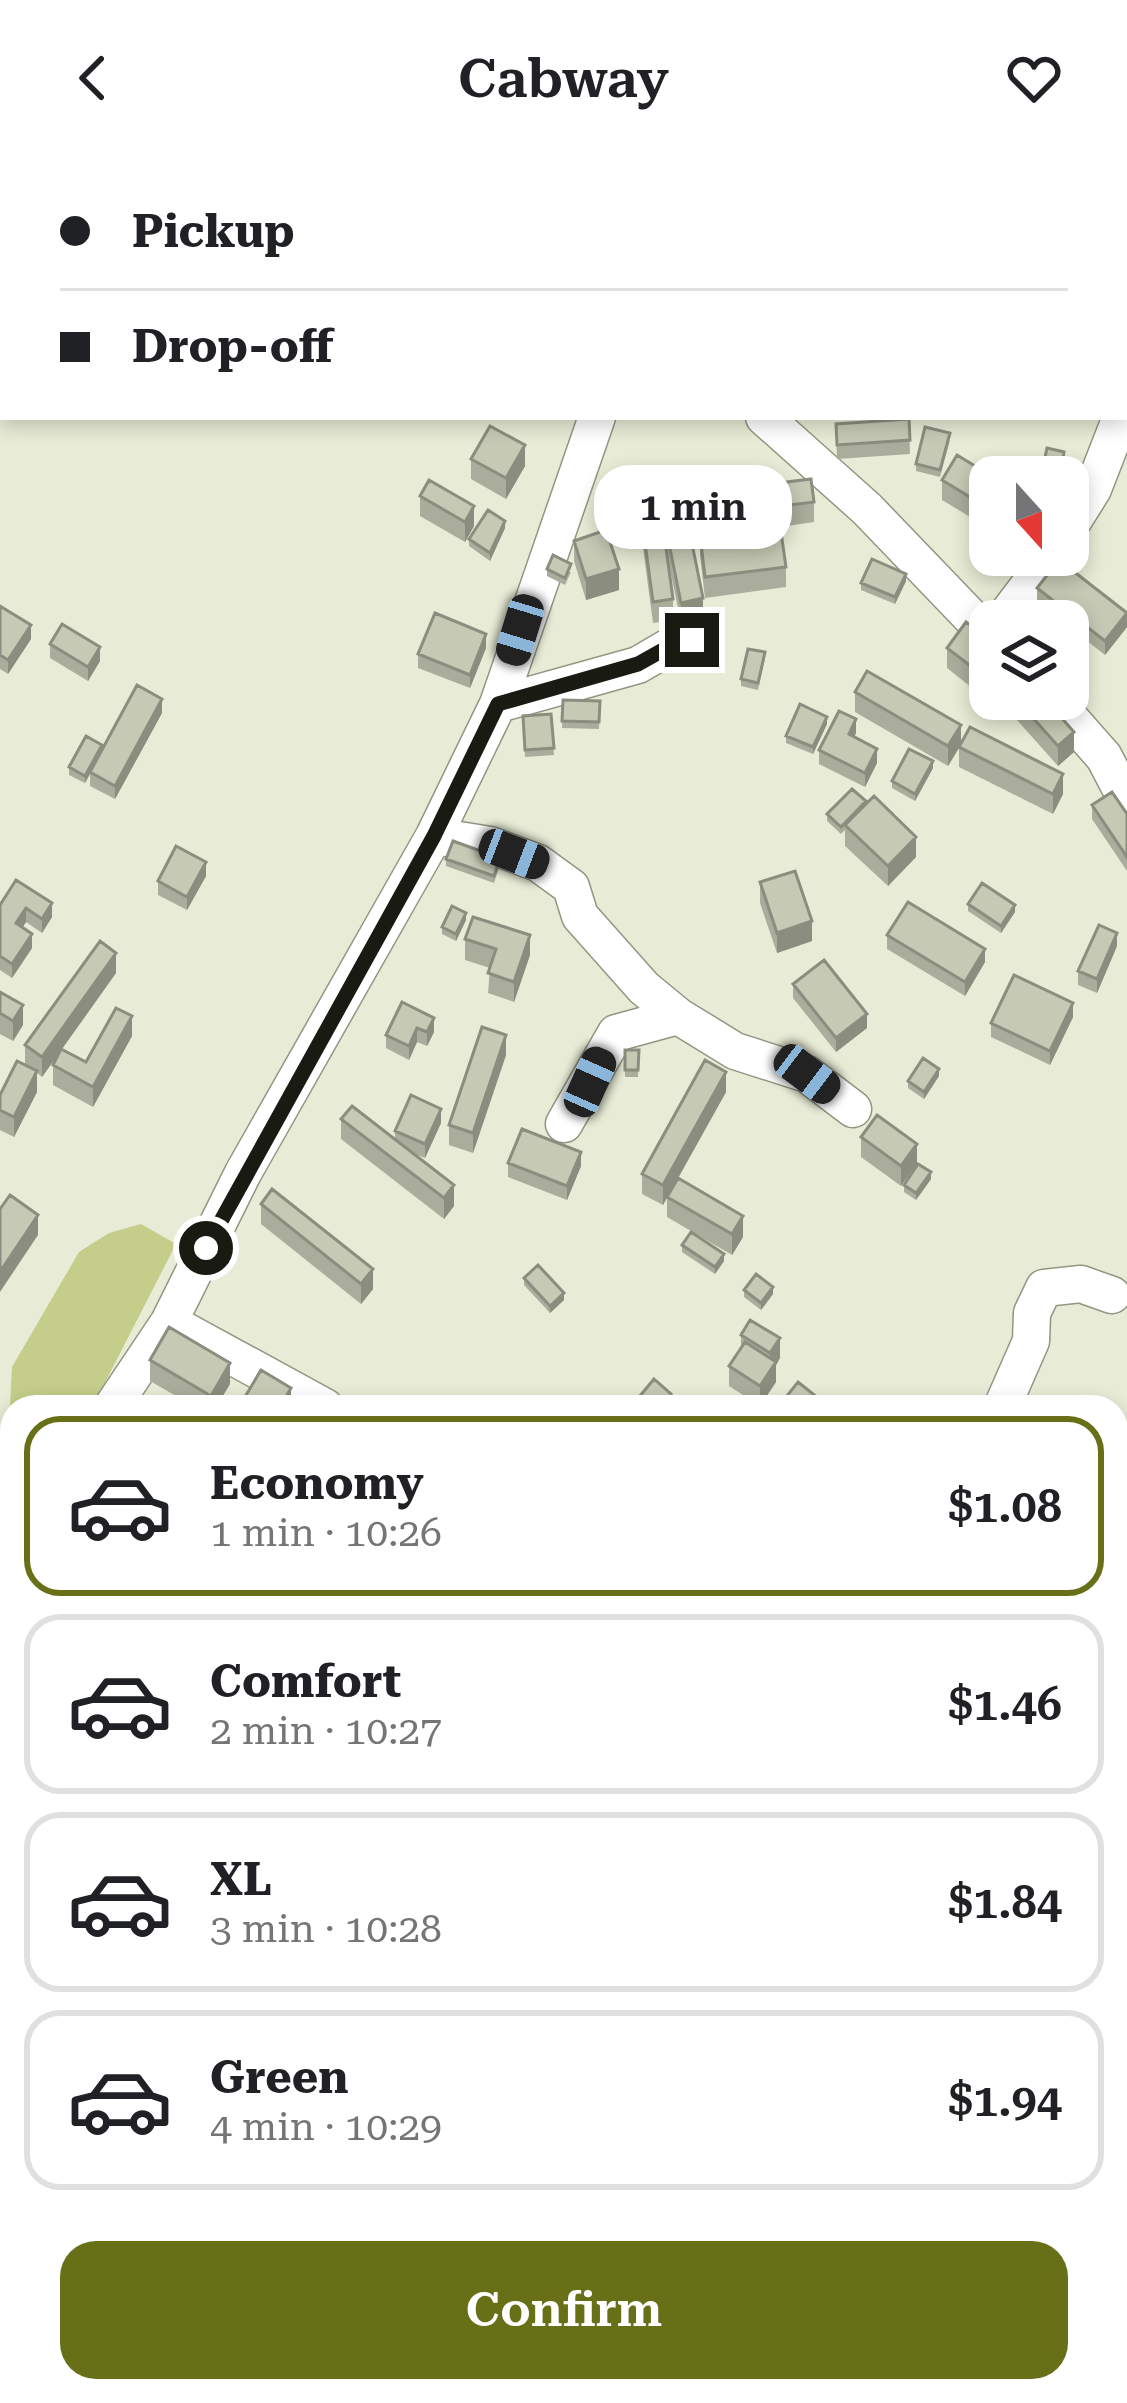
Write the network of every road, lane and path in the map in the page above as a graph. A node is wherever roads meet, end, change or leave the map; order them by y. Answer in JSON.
{"nodes":[{"id":1,"x":596,"y":420,"type":"edge"},
{"id":2,"x":767,"y":420,"type":"edge"},
{"id":3,"x":1121,"y":420,"type":"edge"},
{"id":4,"x":1089,"y":497,"type":"edge"},
{"id":5,"x":1036,"y":576,"type":"edge"},
{"id":6,"x":1018,"y":600,"type":"edge"},
{"id":7,"x":969,"y":614,"type":"edge"},
{"id":8,"x":692,"y":640,"type":"dead end"},
{"id":9,"x":498,"y":704,"type":"junction"},
{"id":10,"x":1071,"y":720,"type":"edge"},
{"id":11,"x":1127,"y":801,"type":"edge"},
{"id":12,"x":434,"y":836,"type":"junction"},
{"id":13,"x":678,"y":1016,"type":"junction"},
{"id":14,"x":854,"y":1109,"type":"dead end"},
{"id":15,"x":564,"y":1124,"type":"dead end"},
{"id":16,"x":1112,"y":1295,"type":"dead end"},
{"id":17,"x":169,"y":1322,"type":"junction"},
{"id":18,"x":120,"y":1395,"type":"edge"},
{"id":19,"x":303,"y":1395,"type":"edge"},
{"id":20,"x":1007,"y":1395,"type":"edge"}],
"edges":[{"from":1,"to":9,"type":"street"},
{"from":2,"to":7,"type":"street"},
{"from":3,"to":4,"type":"street"},
{"from":5,"to":6,"type":"street"},
{"from":8,"to":9,"type":"street"},
{"from":9,"to":12,"type":"street"},
{"from":10,"to":11,"type":"street"},
{"from":12,"to":13,"type":"street"},
{"from":12,"to":17,"type":"street"},
{"from":13,"to":14,"type":"street"},
{"from":13,"to":15,"type":"street"},
{"from":16,"to":20,"type":"street"},
{"from":17,"to":18,"type":"street"},
{"from":17,"to":19,"type":"street"}]}
